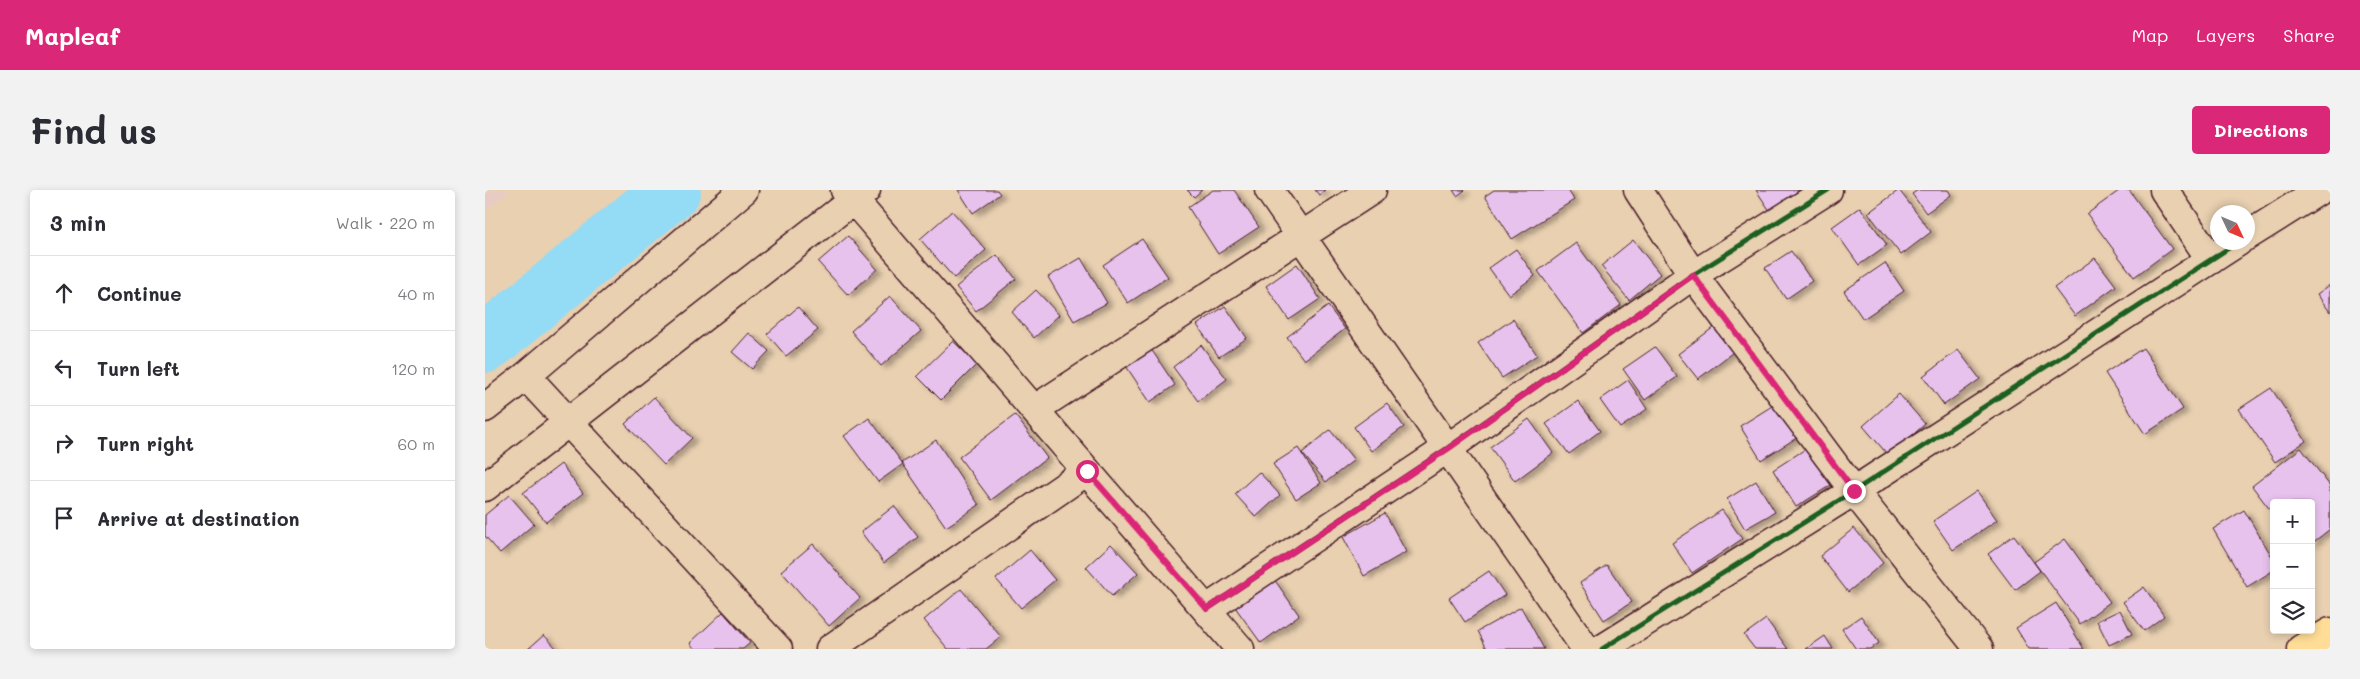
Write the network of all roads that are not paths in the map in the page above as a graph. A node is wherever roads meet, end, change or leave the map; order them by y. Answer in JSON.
{"nodes":[{"id":1,"x":744,"y":190,"type":"edge"},
{"id":2,"x":1269,"y":190,"type":"edge"},
{"id":3,"x":1372,"y":190,"type":"edge"},
{"id":4,"x":1638,"y":190,"type":"edge"},
{"id":5,"x":1828,"y":190,"type":"edge"},
{"id":6,"x":2164,"y":190,"type":"edge"},
{"id":7,"x":2319,"y":190,"type":"edge"},
{"id":8,"x":854,"y":193,"type":"edge"},
{"id":9,"x":2255,"y":231,"type":"edge"},
{"id":10,"x":1301,"y":236,"type":"junction"},
{"id":11,"x":2226,"y":250,"type":"edge"},
{"id":12,"x":2211,"y":260,"type":"junction"},
{"id":13,"x":1693,"y":275,"type":"junction"},
{"id":14,"x":526,"y":376,"type":"junction"},
{"id":15,"x":485,"y":408,"type":"edge"},
{"id":16,"x":1035,"y":409,"type":"junction"},
{"id":17,"x":567,"y":422,"type":"junction"},
{"id":18,"x":1449,"y":448,"type":"junction"},
{"id":19,"x":1087,"y":471,"type":"junction"},
{"id":20,"x":485,"y":487,"type":"edge"},
{"id":21,"x":1854,"y":491,"type":"junction"},
{"id":22,"x":1207,"y":609,"type":"junction"},
{"id":23,"x":2330,"y":632,"type":"edge"},
{"id":24,"x":778,"y":649,"type":"edge"},
{"id":25,"x":830,"y":649,"type":"edge"},
{"id":26,"x":1241,"y":649,"type":"edge"},
{"id":27,"x":1586,"y":649,"type":"edge"},
{"id":28,"x":1602,"y":649,"type":"edge"},
{"id":29,"x":1979,"y":649,"type":"edge"},
{"id":30,"x":2301,"y":649,"type":"edge"}],
"edges":[{"from":1,"to":14,"type":"street"},
{"from":2,"to":10,"type":"street"},
{"from":3,"to":10,"type":"street"},
{"from":4,"to":13,"type":"street"},
{"from":5,"to":13,"type":"street"},
{"from":6,"to":12,"type":"street"},
{"from":7,"to":9,"type":"street"},
{"from":8,"to":16,"type":"street"},
{"from":8,"to":17,"type":"street"},
{"from":10,"to":16,"type":"street"},
{"from":10,"to":18,"type":"street"},
{"from":11,"to":12,"type":"street"},
{"from":12,"to":21,"type":"street"},
{"from":13,"to":18,"type":"street"},
{"from":13,"to":21,"type":"street"},
{"from":14,"to":15,"type":"street"},
{"from":14,"to":17,"type":"street"},
{"from":16,"to":19,"type":"street"},
{"from":17,"to":20,"type":"street"},
{"from":17,"to":24,"type":"street"},
{"from":18,"to":22,"type":"street"},
{"from":18,"to":27,"type":"street"},
{"from":19,"to":22,"type":"street"},
{"from":19,"to":25,"type":"street"},
{"from":21,"to":28,"type":"street"},
{"from":21,"to":29,"type":"street"},
{"from":22,"to":26,"type":"street"},
{"from":23,"to":30,"type":"highway"}]}
